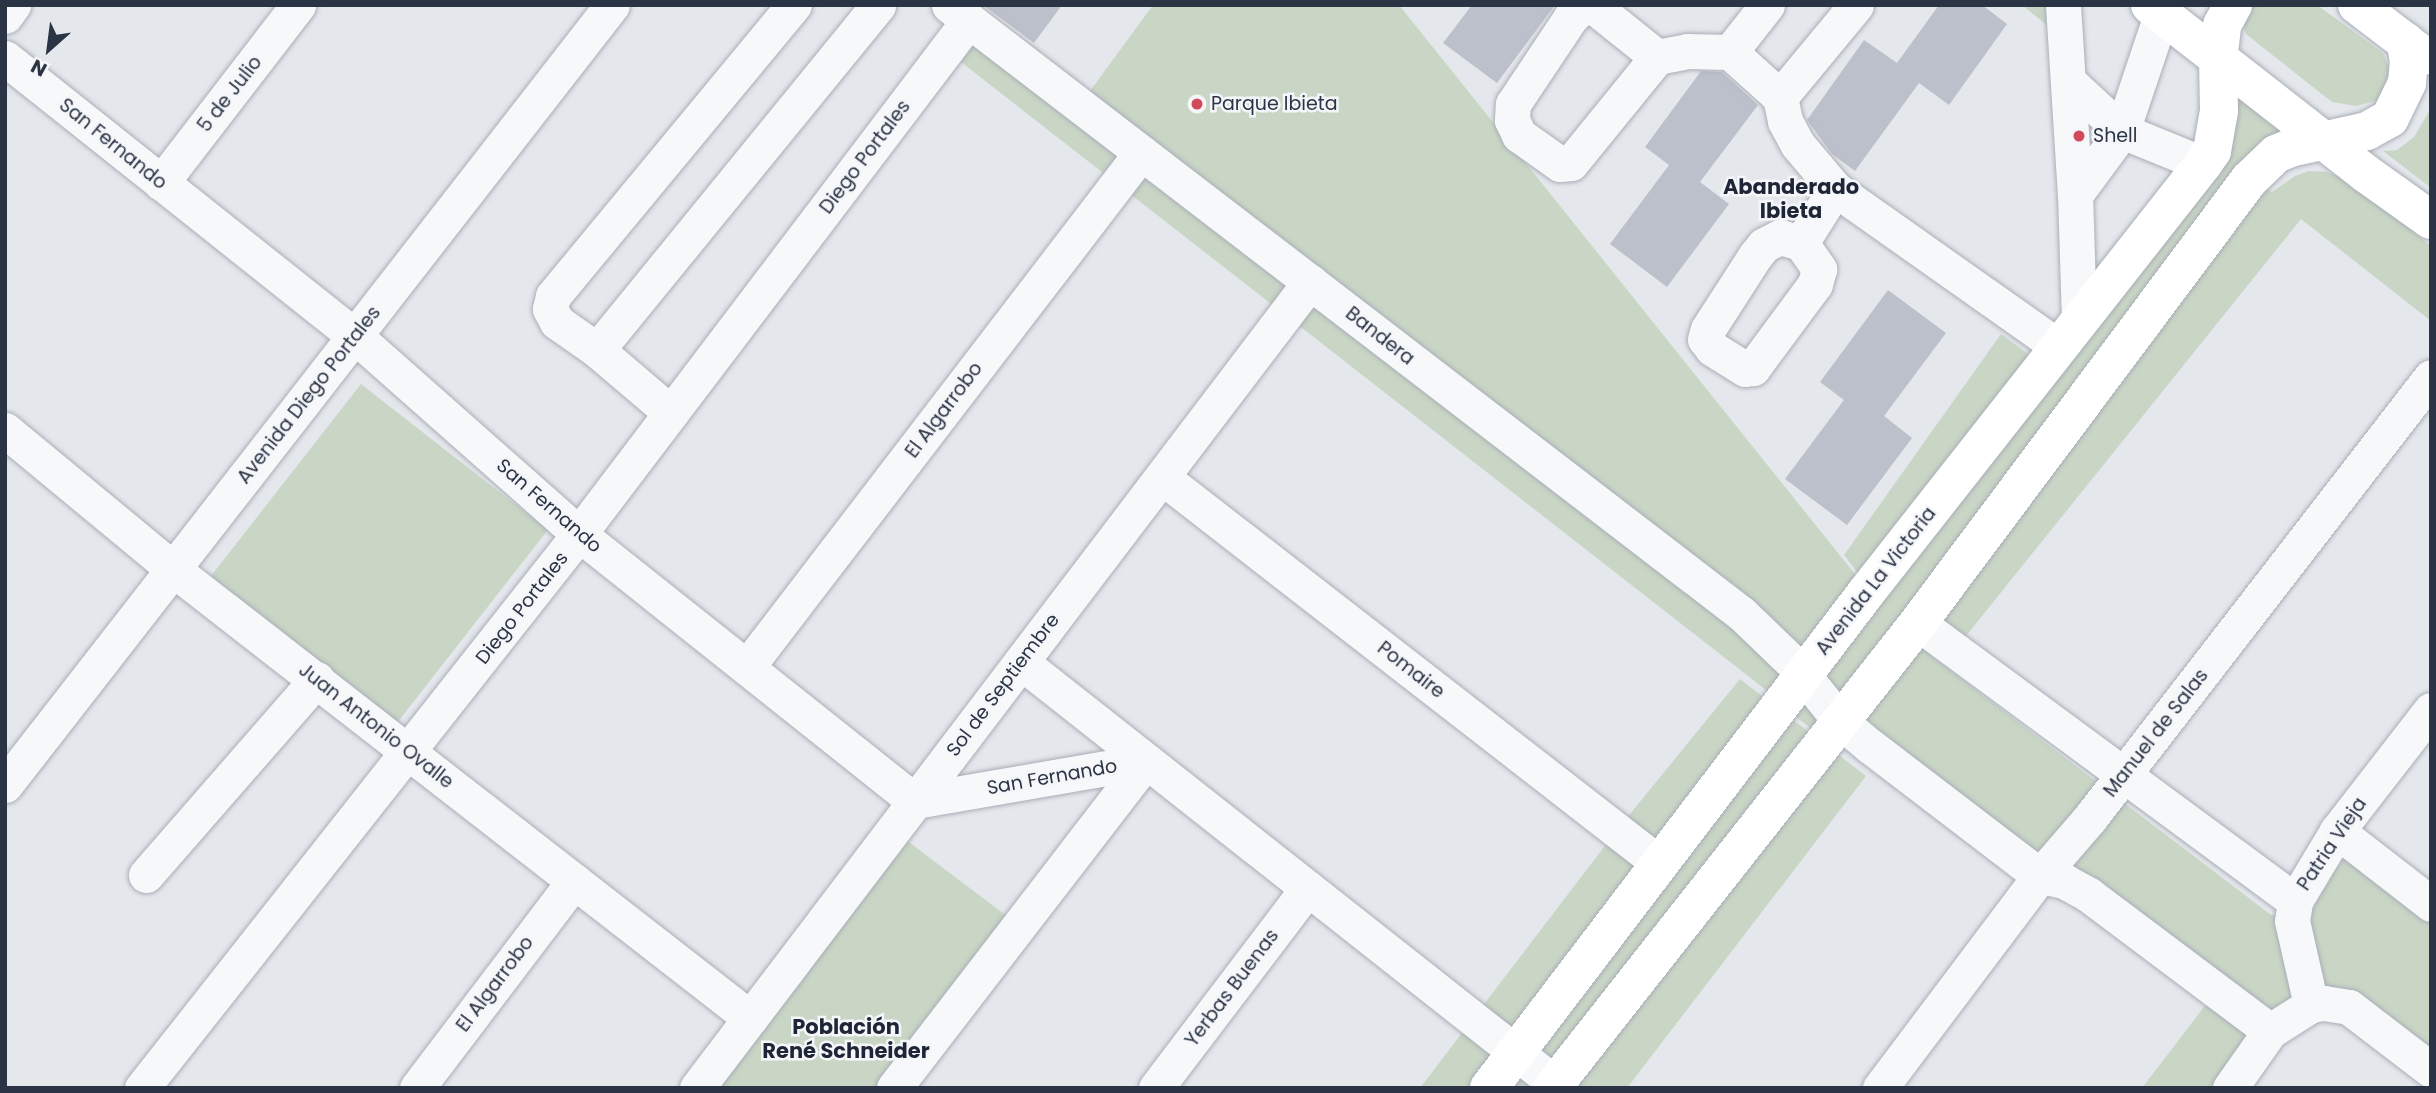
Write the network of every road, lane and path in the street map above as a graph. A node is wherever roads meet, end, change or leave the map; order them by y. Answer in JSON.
{"nodes":[{"id":1,"x":13,"y":5,"type":"edge"},
{"id":2,"x":298,"y":5,"type":"edge"},
{"id":3,"x":612,"y":5,"type":"edge"},
{"id":4,"x":794,"y":5,"type":"edge"},
{"id":5,"x":878,"y":5,"type":"edge"},
{"id":6,"x":1584,"y":5,"type":"edge"},
{"id":7,"x":1592,"y":5,"type":"edge"},
{"id":8,"x":1767,"y":5,"type":"edge"},
{"id":9,"x":1856,"y":5,"type":"edge"},
{"id":10,"x":2063,"y":5,"type":"edge"},
{"id":11,"x":2233,"y":5,"type":"edge"},
{"id":12,"x":2357,"y":5,"type":"edge"},
{"id":13,"x":2156,"y":10,"type":"edge"},
{"id":14,"x":959,"y":13,"type":"edge"},
{"id":15,"x":5,"y":16,"type":"edge"},
{"id":16,"x":1730,"y":52,"type":"junction"},
{"id":17,"x":2418,"y":52,"type":"edge"},
{"id":18,"x":1657,"y":57,"type":"junction"},
{"id":19,"x":5,"y":58,"type":"edge"},
{"id":20,"x":2218,"y":60,"type":"junction"},
{"id":21,"x":2068,"y":81,"type":"junction"},
{"id":22,"x":1780,"y":97,"type":"junction"},
{"id":23,"x":2122,"y":131,"type":"junction"},
{"id":24,"x":2325,"y":142,"type":"junction"},
{"id":25,"x":1141,"y":152,"type":"junction"},
{"id":26,"x":2203,"y":164,"type":"junction"},
{"id":27,"x":161,"y":183,"type":"junction"},
{"id":28,"x":1835,"y":189,"type":"junction"},
{"id":29,"x":2075,"y":195,"type":"junction"},
{"id":30,"x":2431,"y":220,"type":"edge"},
{"id":31,"x":1801,"y":243,"type":"dead end"},
{"id":32,"x":1310,"y":282,"type":"junction"},
{"id":33,"x":2069,"y":334,"type":"junction"},
{"id":34,"x":355,"y":336,"type":"junction"},
{"id":35,"x":597,"y":350,"type":"junction"},
{"id":36,"x":2431,"y":377,"type":"edge"},
{"id":37,"x":671,"y":413,"type":"junction"},
{"id":38,"x":5,"y":430,"type":"edge"},
{"id":39,"x":1162,"y":477,"type":"junction"},
{"id":40,"x":579,"y":534,"type":"junction"},
{"id":41,"x":174,"y":570,"type":"junction"},
{"id":42,"x":1917,"y":623,"type":"junction"},
{"id":43,"x":1021,"y":662,"type":"junction"},
{"id":44,"x":747,"y":667,"type":"junction"},
{"id":45,"x":1804,"y":676,"type":"junction"},
{"id":46,"x":317,"y":679,"type":"junction"},
{"id":47,"x":2431,"y":710,"type":"edge"},
{"id":48,"x":1840,"y":721,"type":"junction"},
{"id":49,"x":409,"y":753,"type":"junction"},
{"id":50,"x":1146,"y":761,"type":"junction"},
{"id":51,"x":2122,"y":775,"type":"junction"},
{"id":52,"x":5,"y":785,"type":"edge"},
{"id":53,"x":915,"y":801,"type":"junction"},
{"id":54,"x":2337,"y":831,"type":"junction"},
{"id":55,"x":1660,"y":863,"type":"junction"},
{"id":56,"x":146,"y":876,"type":"dead end"},
{"id":57,"x":2040,"y":876,"type":"junction"},
{"id":58,"x":574,"y":881,"type":"junction"},
{"id":59,"x":1308,"y":888,"type":"junction"},
{"id":60,"x":2295,"y":901,"type":"junction"},
{"id":61,"x":2431,"y":904,"type":"edge"},
{"id":62,"x":2311,"y":1005,"type":"junction"},
{"id":63,"x":750,"y":1018,"type":"junction"},
{"id":64,"x":2270,"y":1031,"type":"junction"},
{"id":65,"x":1515,"y":1052,"type":"junction"},
{"id":66,"x":2431,"y":1070,"type":"edge"},
{"id":67,"x":1556,"y":1086,"type":"edge"},
{"id":68,"x":142,"y":1088,"type":"edge"},
{"id":69,"x":416,"y":1088,"type":"edge"},
{"id":70,"x":697,"y":1088,"type":"edge"},
{"id":71,"x":894,"y":1088,"type":"edge"},
{"id":72,"x":1156,"y":1088,"type":"edge"},
{"id":73,"x":1489,"y":1088,"type":"edge"},
{"id":74,"x":1880,"y":1088,"type":"edge"},
{"id":75,"x":2230,"y":1088,"type":"edge"}],
"edges":[{"from":1,"to":15,"type":"street"},
{"from":2,"to":27,"type":"street","name":"5 de Julio"},
{"from":3,"to":34,"type":"street","name":"Avenida Diego Portales"},
{"from":4,"to":35,"type":"street"},
{"from":5,"to":35,"type":"street"},
{"from":6,"to":18,"type":"street"},
{"from":7,"to":18,"type":"street"},
{"from":8,"to":16,"type":"street"},
{"from":9,"to":22,"type":"street"},
{"from":10,"to":21,"type":"street"},
{"from":11,"to":20,"type":"main road","name":"Avenida La Victoria"},
{"from":12,"to":17,"type":"main road"},
{"from":13,"to":20,"type":"main road"},
{"from":13,"to":23,"type":"street"},
{"from":14,"to":25,"type":"street","name":"Bandera"},
{"from":14,"to":37,"type":"street","name":"Diego Portales"},
{"from":16,"to":18,"type":"street"},
{"from":16,"to":22,"type":"street"},
{"from":17,"to":24,"type":"main road"},
{"from":19,"to":27,"type":"street","name":"San Fernando"},
{"from":20,"to":24,"type":"main road"},
{"from":20,"to":26,"type":"main road","name":"Avenida La Victoria"},
{"from":21,"to":23,"type":"street"},
{"from":21,"to":29,"type":"street"},
{"from":22,"to":28,"type":"street"},
{"from":23,"to":26,"type":"street"},
{"from":23,"to":29,"type":"street"},
{"from":24,"to":30,"type":"main road"},
{"from":24,"to":42,"type":"main road"},
{"from":25,"to":32,"type":"street","name":"Bandera"},
{"from":25,"to":44,"type":"street","name":"El Algarrobo"},
{"from":26,"to":33,"type":"main road","name":"Avenida La Victoria"},
{"from":27,"to":34,"type":"street","name":"San Fernando"},
{"from":28,"to":31,"type":"street"},
{"from":28,"to":33,"type":"street"},
{"from":29,"to":33,"type":"street"},
{"from":32,"to":39,"type":"street","name":"Sol de Septiembre"},
{"from":32,"to":45,"type":"street","name":"Bandera"},
{"from":33,"to":45,"type":"main road","name":"Avenida La Victoria"},
{"from":34,"to":40,"type":"street","name":"San Fernando"},
{"from":34,"to":41,"type":"street","name":"Avenida Diego Portales"},
{"from":35,"to":37,"type":"street"},
{"from":36,"to":51,"type":"street","name":"Manuel de Salas"},
{"from":37,"to":40,"type":"street","name":"Diego Portales"},
{"from":38,"to":41,"type":"street","name":"Juan Antonio Ovalle"},
{"from":39,"to":43,"type":"street","name":"Sol de Septiembre"},
{"from":39,"to":55,"type":"street","name":"Pomaire"},
{"from":40,"to":44,"type":"street","name":"San Fernando"},
{"from":40,"to":49,"type":"street","name":"Diego Portales"},
{"from":41,"to":46,"type":"street","name":"Juan Antonio Ovalle"},
{"from":41,"to":52,"type":"street","name":"Avenida Diego Portales"},
{"from":42,"to":48,"type":"main road"},
{"from":42,"to":51,"type":"street"},
{"from":43,"to":50,"type":"street","name":"San Fernando"},
{"from":43,"to":53,"type":"street","name":"Sol de Septiembre"},
{"from":44,"to":53,"type":"street","name":"San Fernando"},
{"from":45,"to":48,"type":"street","name":"Bandera"},
{"from":45,"to":55,"type":"main road","name":"Avenida La Victoria"},
{"from":46,"to":49,"type":"street","name":"Juan Antonio Ovalle"},
{"from":46,"to":56,"type":"street"},
{"from":47,"to":54,"type":"street","name":"Patria Vieja"},
{"from":48,"to":57,"type":"street","name":"Bandera"},
{"from":48,"to":67,"type":"main road"},
{"from":49,"to":58,"type":"street","name":"Juan Antonio Ovalle"},
{"from":49,"to":68,"type":"street","name":"Diego Portales"},
{"from":50,"to":53,"type":"street","name":"San Fernando"},
{"from":50,"to":59,"type":"street","name":"San Fernando"},
{"from":50,"to":71,"type":"street"},
{"from":51,"to":57,"type":"street","name":"Manuel de Salas"},
{"from":51,"to":60,"type":"street"},
{"from":53,"to":63,"type":"street","name":"Sol de Septiembre"},
{"from":54,"to":60,"type":"street","name":"Patria Vieja"},
{"from":54,"to":61,"type":"street"},
{"from":55,"to":65,"type":"main road","name":"Avenida La Victoria"},
{"from":57,"to":64,"type":"street"},
{"from":57,"to":74,"type":"street","name":"Manuel de Salas"},
{"from":58,"to":63,"type":"street","name":"Juan Antonio Ovalle"},
{"from":58,"to":69,"type":"street","name":"El Algarrobo"},
{"from":59,"to":65,"type":"street","name":"San Fernando"},
{"from":59,"to":72,"type":"street","name":"Yerbas Buenas"},
{"from":60,"to":62,"type":"street","name":"Patria Vieja"},
{"from":62,"to":64,"type":"street"},
{"from":62,"to":66,"type":"street"},
{"from":63,"to":70,"type":"street","name":"Sol de Septiembre"},
{"from":64,"to":75,"type":"street"},
{"from":65,"to":67,"type":"street","name":"San Fernando"},
{"from":65,"to":73,"type":"main road","name":"Avenida La Victoria"}]}
